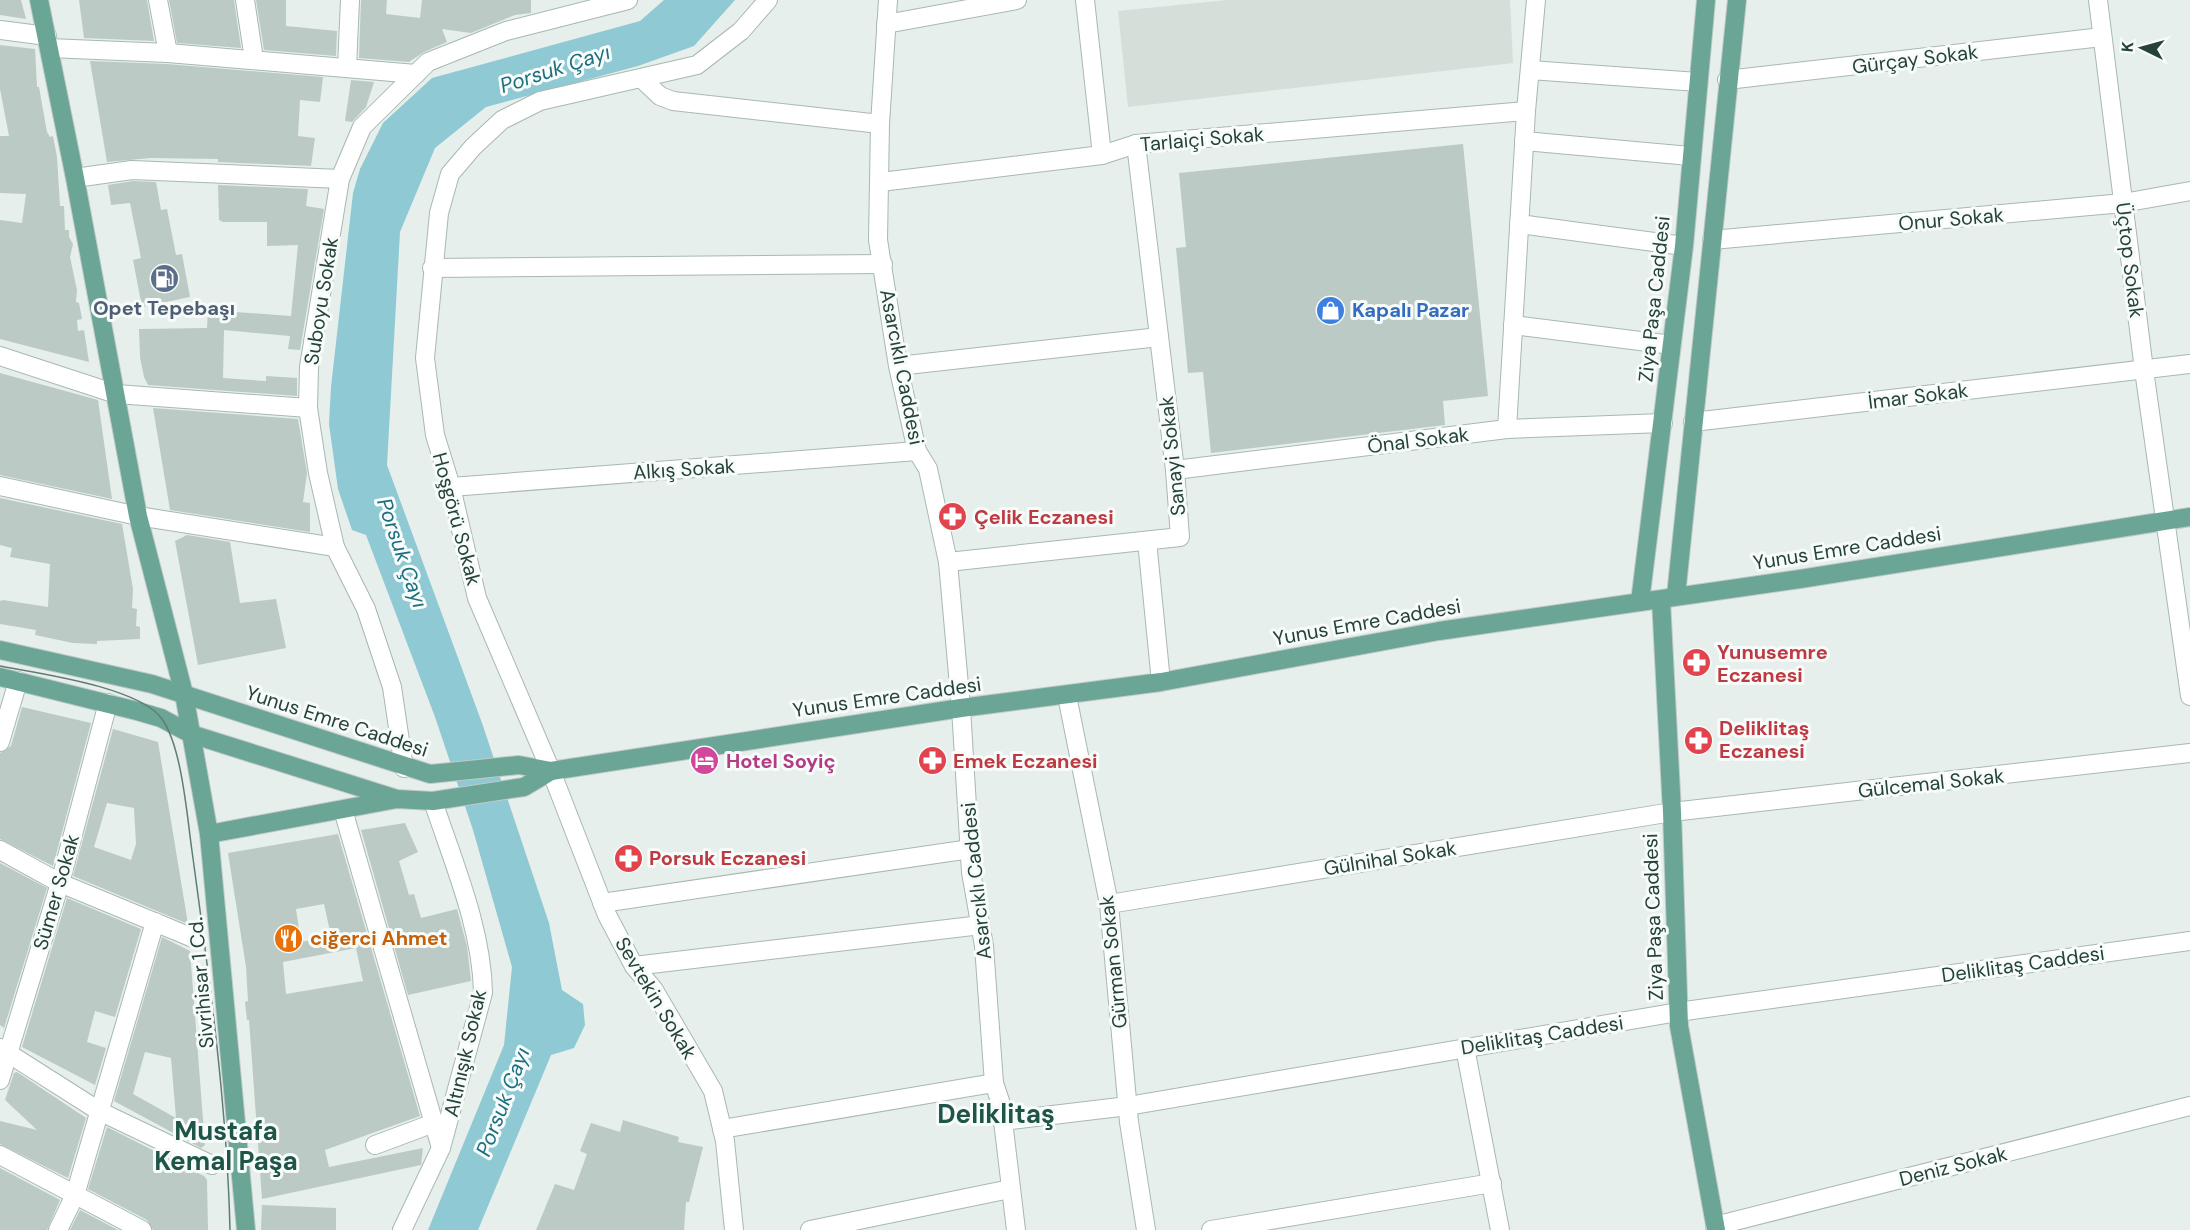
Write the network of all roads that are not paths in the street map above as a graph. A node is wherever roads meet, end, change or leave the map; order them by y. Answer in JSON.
{"nodes":[{"id":1,"x":39,"y":0,"type":"edge"},
{"id":2,"x":158,"y":0,"type":"edge"},
{"id":3,"x":244,"y":0,"type":"edge"},
{"id":4,"x":351,"y":0,"type":"edge"},
{"id":5,"x":628,"y":0,"type":"edge"},
{"id":6,"x":768,"y":0,"type":"edge"},
{"id":7,"x":888,"y":0,"type":"edge"},
{"id":8,"x":1085,"y":0,"type":"edge"},
{"id":9,"x":1536,"y":0,"type":"edge"},
{"id":10,"x":1706,"y":0,"type":"edge"},
{"id":11,"x":1737,"y":0,"type":"edge"},
{"id":12,"x":2098,"y":0,"type":"edge"},
{"id":13,"x":1006,"y":1,"type":"edge"},
{"id":14,"x":886,"y":24,"type":"junction"},
{"id":15,"x":0,"y":30,"type":"edge"},
{"id":16,"x":2102,"y":37,"type":"junction"},
{"id":17,"x":48,"y":42,"type":"junction"},
{"id":18,"x":168,"y":53,"type":"junction"},
{"id":19,"x":254,"y":59,"type":"junction"},
{"id":20,"x":347,"y":68,"type":"junction"},
{"id":21,"x":1530,"y":70,"type":"junction"},
{"id":22,"x":416,"y":74,"type":"junction"},
{"id":23,"x":642,"y":79,"type":"junction"},
{"id":24,"x":1727,"y":80,"type":"junction"},
{"id":25,"x":1698,"y":82,"type":"junction"},
{"id":26,"x":1526,"y":111,"type":"junction"},
{"id":27,"x":880,"y":124,"type":"junction"},
{"id":28,"x":1524,"y":141,"type":"junction"},
{"id":29,"x":1136,"y":144,"type":"junction"},
{"id":30,"x":1102,"y":155,"type":"junction"},
{"id":31,"x":1690,"y":156,"type":"junction"},
{"id":32,"x":75,"y":178,"type":"junction"},
{"id":33,"x":340,"y":178,"type":"junction"},
{"id":34,"x":881,"y":182,"type":"junction"},
{"id":35,"x":2190,"y":191,"type":"edge"},
{"id":36,"x":2123,"y":203,"type":"junction"},
{"id":37,"x":1519,"y":224,"type":"junction"},
{"id":38,"x":1712,"y":240,"type":"junction"},
{"id":39,"x":1684,"y":246,"type":"junction"},
{"id":40,"x":433,"y":261,"type":"junction"},
{"id":41,"x":883,"y":264,"type":"junction"},
{"id":42,"x":1514,"y":325,"type":"junction"},
{"id":43,"x":1159,"y":337,"type":"junction"},
{"id":44,"x":1672,"y":345,"type":"junction"},
{"id":45,"x":0,"y":356,"type":"edge"},
{"id":46,"x":2190,"y":364,"type":"edge"},
{"id":47,"x":898,"y":366,"type":"junction"},
{"id":48,"x":2144,"y":370,"type":"junction"},
{"id":49,"x":116,"y":394,"type":"junction"},
{"id":50,"x":309,"y":408,"type":"junction"},
{"id":51,"x":1693,"y":422,"type":"junction"},
{"id":52,"x":1663,"y":423,"type":"junction"},
{"id":53,"x":1507,"y":429,"type":"junction"},
{"id":54,"x":917,"y":451,"type":"junction"},
{"id":55,"x":1175,"y":470,"type":"junction"},
{"id":56,"x":0,"y":486,"type":"edge"},
{"id":57,"x":451,"y":487,"type":"junction"},
{"id":58,"x":138,"y":516,"type":"junction"},
{"id":59,"x":2190,"y":517,"type":"edge"},
{"id":60,"x":2164,"y":521,"type":"junction"},
{"id":61,"x":1147,"y":541,"type":"junction"},
{"id":62,"x":335,"y":547,"type":"junction"},
{"id":63,"x":948,"y":562,"type":"junction"},
{"id":64,"x":1668,"y":598,"type":"junction"},
{"id":65,"x":1640,"y":602,"type":"junction"},
{"id":66,"x":0,"y":650,"type":"edge"},
{"id":67,"x":0,"y":677,"type":"edge"},
{"id":68,"x":18,"y":681,"type":"junction"},
{"id":69,"x":1161,"y":682,"type":"junction"},
{"id":70,"x":184,"y":694,"type":"junction"},
{"id":71,"x":1067,"y":696,"type":"junction"},
{"id":72,"x":2190,"y":696,"type":"edge"},
{"id":73,"x":108,"y":703,"type":"junction"},
{"id":74,"x":961,"y":708,"type":"junction"},
{"id":75,"x":191,"y":734,"type":"junction"},
{"id":76,"x":0,"y":742,"type":"edge"},
{"id":77,"x":2190,"y":753,"type":"edge"},
{"id":78,"x":404,"y":768,"type":"junction"},
{"id":79,"x":551,"y":771,"type":"junction"},
{"id":80,"x":397,"y":799,"type":"junction"},
{"id":81,"x":433,"y":801,"type":"junction"},
{"id":82,"x":343,"y":810,"type":"junction"},
{"id":83,"x":1672,"y":812,"type":"junction"},
{"id":84,"x":209,"y":834,"type":"junction"},
{"id":85,"x":970,"y":849,"type":"junction"},
{"id":86,"x":0,"y":850,"type":"edge"},
{"id":87,"x":60,"y":883,"type":"junction"},
{"id":88,"x":602,"y":903,"type":"junction"},
{"id":89,"x":1109,"y":904,"type":"junction"},
{"id":90,"x":154,"y":922,"type":"junction"},
{"id":91,"x":981,"y":925,"type":"junction"},
{"id":92,"x":193,"y":938,"type":"dead end"},
{"id":93,"x":2190,"y":941,"type":"edge"},
{"id":94,"x":634,"y":966,"type":"junction"},
{"id":95,"x":1678,"y":1012,"type":"junction"},
{"id":96,"x":1465,"y":1048,"type":"junction"},
{"id":97,"x":4,"y":1051,"type":"edge"},
{"id":98,"x":0,"y":1080,"type":"edge"},
{"id":99,"x":994,"y":1083,"type":"junction"},
{"id":100,"x":1128,"y":1106,"type":"junction"},
{"id":101,"x":2190,"y":1106,"type":"edge"},
{"id":102,"x":99,"y":1111,"type":"junction"},
{"id":103,"x":1002,"y":1121,"type":"junction"},
{"id":104,"x":434,"y":1123,"type":"junction"},
{"id":105,"x":722,"y":1129,"type":"junction"},
{"id":106,"x":375,"y":1145,"type":"dead end"},
{"id":107,"x":441,"y":1148,"type":"junction"},
{"id":108,"x":0,"y":1155,"type":"edge"},
{"id":109,"x":212,"y":1165,"type":"dead end"},
{"id":110,"x":1492,"y":1183,"type":"junction"},
{"id":111,"x":1010,"y":1189,"type":"junction"},
{"id":112,"x":75,"y":1195,"type":"junction"},
{"id":113,"x":1716,"y":1228,"type":"edge"},
{"id":114,"x":58,"y":1230,"type":"edge"},
{"id":115,"x":142,"y":1230,"type":"edge"},
{"id":116,"x":246,"y":1230,"type":"edge"},
{"id":117,"x":402,"y":1230,"type":"edge"},
{"id":118,"x":734,"y":1230,"type":"edge"},
{"id":119,"x":810,"y":1230,"type":"edge"},
{"id":120,"x":1016,"y":1230,"type":"edge"},
{"id":121,"x":1146,"y":1230,"type":"edge"},
{"id":122,"x":1211,"y":1230,"type":"edge"},
{"id":123,"x":1500,"y":1230,"type":"edge"}],
"edges":[{"from":1,"to":17,"type":"main road","name":"Sivrihisar 1 Cd."},
{"from":2,"to":18,"type":"street"},
{"from":3,"to":19,"type":"street"},
{"from":4,"to":20,"type":"street"},
{"from":5,"to":22,"type":"street","name":"Suboyu Sokak"},
{"from":6,"to":23,"type":"street","name":"Hoşgörü Sokak"},
{"from":7,"to":14,"type":"street","name":"Asarcıklı Caddesi"},
{"from":8,"to":30,"type":"street"},
{"from":9,"to":21,"type":"street"},
{"from":10,"to":25,"type":"main road","name":"Ziya Paşa Caddesi"},
{"from":11,"to":24,"type":"main road","name":"Ziya Paşa Caddesi"},
{"from":12,"to":16,"type":"street","name":"Üçtop Sokak"},
{"from":13,"to":14,"type":"street"},
{"from":14,"to":27,"type":"street","name":"Asarcıklı Caddesi"},
{"from":15,"to":17,"type":"street"},
{"from":16,"to":24,"type":"street","name":"Gürçay Sokak"},
{"from":16,"to":36,"type":"street","name":"Üçtop Sokak"},
{"from":17,"to":18,"type":"street"},
{"from":17,"to":32,"type":"main road","name":"Sivrihisar 1 Cd."},
{"from":18,"to":19,"type":"street"},
{"from":19,"to":20,"type":"street"},
{"from":20,"to":22,"type":"street"},
{"from":21,"to":25,"type":"street"},
{"from":21,"to":26,"type":"street"},
{"from":22,"to":33,"type":"street","name":"Suboyu Sokak"},
{"from":23,"to":27,"type":"street"},
{"from":23,"to":40,"type":"street","name":"Hoşgörü Sokak"},
{"from":24,"to":38,"type":"main road","name":"Ziya Paşa Caddesi"},
{"from":25,"to":31,"type":"main road","name":"Ziya Paşa Caddesi"},
{"from":26,"to":28,"type":"street"},
{"from":26,"to":29,"type":"street","name":"Tarlaiçi Sokak"},
{"from":27,"to":34,"type":"street","name":"Asarcıklı Caddesi"},
{"from":28,"to":31,"type":"street"},
{"from":28,"to":37,"type":"street"},
{"from":29,"to":30,"type":"street","name":"Tarlaiçi Sokak"},
{"from":29,"to":43,"type":"street","name":"Sanayi Sokak"},
{"from":30,"to":34,"type":"street","name":"Tarlaiçi Sokak"},
{"from":31,"to":39,"type":"main road","name":"Ziya Paşa Caddesi"},
{"from":32,"to":33,"type":"street"},
{"from":32,"to":49,"type":"main road","name":"Sivrihisar 1 Cd."},
{"from":33,"to":50,"type":"street","name":"Suboyu Sokak"},
{"from":34,"to":41,"type":"street","name":"Asarcıklı Caddesi"},
{"from":35,"to":36,"type":"street","name":"Onur Sokak"},
{"from":36,"to":38,"type":"street","name":"Onur Sokak"},
{"from":36,"to":48,"type":"street","name":"Üçtop Sokak"},
{"from":37,"to":39,"type":"street"},
{"from":37,"to":42,"type":"street"},
{"from":38,"to":51,"type":"main road","name":"Ziya Paşa Caddesi"},
{"from":39,"to":44,"type":"main road","name":"Ziya Paşa Caddesi"},
{"from":40,"to":41,"type":"street"},
{"from":40,"to":57,"type":"street","name":"Hoşgörü Sokak"},
{"from":41,"to":47,"type":"street","name":"Asarcıklı Caddesi"},
{"from":42,"to":44,"type":"street"},
{"from":42,"to":53,"type":"street"},
{"from":43,"to":47,"type":"street"},
{"from":43,"to":55,"type":"street","name":"Sanayi Sokak"},
{"from":44,"to":52,"type":"main road","name":"Ziya Paşa Caddesi"},
{"from":45,"to":49,"type":"street"},
{"from":46,"to":48,"type":"street","name":"İmar Sokak"},
{"from":47,"to":54,"type":"street","name":"Asarcıklı Caddesi"},
{"from":48,"to":51,"type":"street","name":"İmar Sokak"},
{"from":48,"to":60,"type":"street","name":"Üçtop Sokak"},
{"from":49,"to":50,"type":"street"},
{"from":49,"to":58,"type":"main road","name":"Sivrihisar 1 Cd."},
{"from":50,"to":62,"type":"street","name":"Suboyu Sokak"},
{"from":51,"to":64,"type":"main road","name":"Ziya Paşa Caddesi"},
{"from":52,"to":53,"type":"street","name":"Önal Sokak"},
{"from":52,"to":65,"type":"main road","name":"Ziya Paşa Caddesi"},
{"from":53,"to":55,"type":"street","name":"Önal Sokak"},
{"from":54,"to":57,"type":"street","name":"Alkış Sokak"},
{"from":54,"to":63,"type":"street","name":"Asarcıklı Caddesi"},
{"from":55,"to":61,"type":"street","name":"Sanayi Sokak"},
{"from":56,"to":58,"type":"street"},
{"from":57,"to":79,"type":"street","name":"Hoşgörü Sokak"},
{"from":58,"to":62,"type":"street"},
{"from":58,"to":70,"type":"main road","name":"Sivrihisar 1 Cd."},
{"from":59,"to":60,"type":"main road","name":"Yunus Emre Caddesi"},
{"from":60,"to":64,"type":"main road","name":"Yunus Emre Caddesi"},
{"from":60,"to":72,"type":"street","name":"Üçtop Sokak"},
{"from":61,"to":63,"type":"street","name":"Sanayi Sokak"},
{"from":61,"to":69,"type":"street"},
{"from":62,"to":78,"type":"street","name":"Suboyu Sokak"},
{"from":63,"to":74,"type":"street","name":"Asarcıklı Caddesi"},
{"from":64,"to":65,"type":"main road","name":"Yunus Emre Caddesi"},
{"from":64,"to":83,"type":"main road","name":"Ziya Paşa Caddesi"},
{"from":65,"to":69,"type":"main road","name":"Yunus Emre Caddesi"},
{"from":66,"to":70,"type":"main road","name":"Yunus Emre Caddesi"},
{"from":67,"to":68,"type":"main road","name":"Yunus Emre Caddesi"},
{"from":68,"to":73,"type":"main road","name":"Yunus Emre Caddesi"},
{"from":68,"to":76,"type":"street"},
{"from":69,"to":71,"type":"main road","name":"Yunus Emre Caddesi"},
{"from":70,"to":75,"type":"main road","name":"Sivrihisar 1 Cd."},
{"from":70,"to":78,"type":"main road","name":"Yunus Emre Caddesi"},
{"from":71,"to":74,"type":"main road","name":"Yunus Emre Caddesi"},
{"from":71,"to":89,"type":"street","name":"Gürman Sokak"},
{"from":73,"to":75,"type":"main road","name":"Yunus Emre Caddesi"},
{"from":73,"to":87,"type":"street","name":"Sümer Sokak"},
{"from":74,"to":79,"type":"main road","name":"Yunus Emre Caddesi"},
{"from":74,"to":85,"type":"street","name":"Asarcıklı Caddesi"},
{"from":75,"to":80,"type":"main road","name":"Yunus Emre Caddesi"},
{"from":75,"to":84,"type":"main road","name":"Sivrihisar 1 Cd."},
{"from":77,"to":83,"type":"street","name":"Gülcemal Sokak"},
{"from":78,"to":79,"type":"main road","name":"Yunus Emre Caddesi"},
{"from":79,"to":81,"type":"main road","name":"Yunus Emre Caddesi"},
{"from":79,"to":88,"type":"street","name":"Sevtekin Sokak"},
{"from":80,"to":81,"type":"main road","name":"Yunus Emre Caddesi"},
{"from":80,"to":82,"type":"main road","name":"Yunus Emre Caddesi"},
{"from":81,"to":107,"type":"street","name":"Altınışık Sokak"},
{"from":82,"to":84,"type":"main road","name":"Yunus Emre Caddesi"},
{"from":82,"to":104,"type":"street"},
{"from":83,"to":89,"type":"street","name":"Gülnihal Sokak"},
{"from":83,"to":95,"type":"main road","name":"Ziya Paşa Caddesi"},
{"from":84,"to":116,"type":"main road","name":"Sivrihisar 1 Cd."},
{"from":85,"to":88,"type":"street"},
{"from":85,"to":91,"type":"street","name":"Asarcıklı Caddesi"},
{"from":86,"to":87,"type":"street"},
{"from":87,"to":90,"type":"street"},
{"from":87,"to":97,"type":"street","name":"Sümer Sokak"},
{"from":88,"to":94,"type":"street","name":"Sevtekin Sokak"},
{"from":89,"to":100,"type":"street","name":"Gürman Sokak"},
{"from":90,"to":92,"type":"street"},
{"from":90,"to":102,"type":"street"},
{"from":91,"to":94,"type":"street"},
{"from":91,"to":99,"type":"street","name":"Asarcıklı Caddesi"},
{"from":93,"to":95,"type":"street","name":"Deliklitaş Caddesi"},
{"from":94,"to":105,"type":"street","name":"Sevtekin Sokak"},
{"from":95,"to":96,"type":"street","name":"Deliklitaş Caddesi"},
{"from":95,"to":113,"type":"main road","name":"Ziya Paşa Caddesi"},
{"from":96,"to":100,"type":"street","name":"Deliklitaş Caddesi"},
{"from":96,"to":110,"type":"street"},
{"from":97,"to":98,"type":"street","name":"Sümer Sokak"},
{"from":97,"to":102,"type":"street"},
{"from":99,"to":103,"type":"street","name":"Asarcıklı Caddesi"},
{"from":99,"to":105,"type":"street"},
{"from":100,"to":103,"type":"street","name":"Deliklitaş Caddesi"},
{"from":100,"to":121,"type":"street","name":"Gürman Sokak"},
{"from":101,"to":113,"type":"street","name":"Deniz Sokak"},
{"from":102,"to":109,"type":"street"},
{"from":102,"to":112,"type":"street"},
{"from":103,"to":111,"type":"street","name":"Asarcıklı Caddesi"},
{"from":104,"to":106,"type":"street"},
{"from":104,"to":107,"type":"street"},
{"from":105,"to":118,"type":"street","name":"Sevtekin Sokak"},
{"from":107,"to":117,"type":"street","name":"Altınışık Sokak"},
{"from":108,"to":112,"type":"street"},
{"from":110,"to":122,"type":"street"},
{"from":110,"to":123,"type":"street"},
{"from":111,"to":119,"type":"street"},
{"from":111,"to":120,"type":"street","name":"Asarcıklı Caddesi"},
{"from":112,"to":114,"type":"street"},
{"from":112,"to":115,"type":"street"}]}
